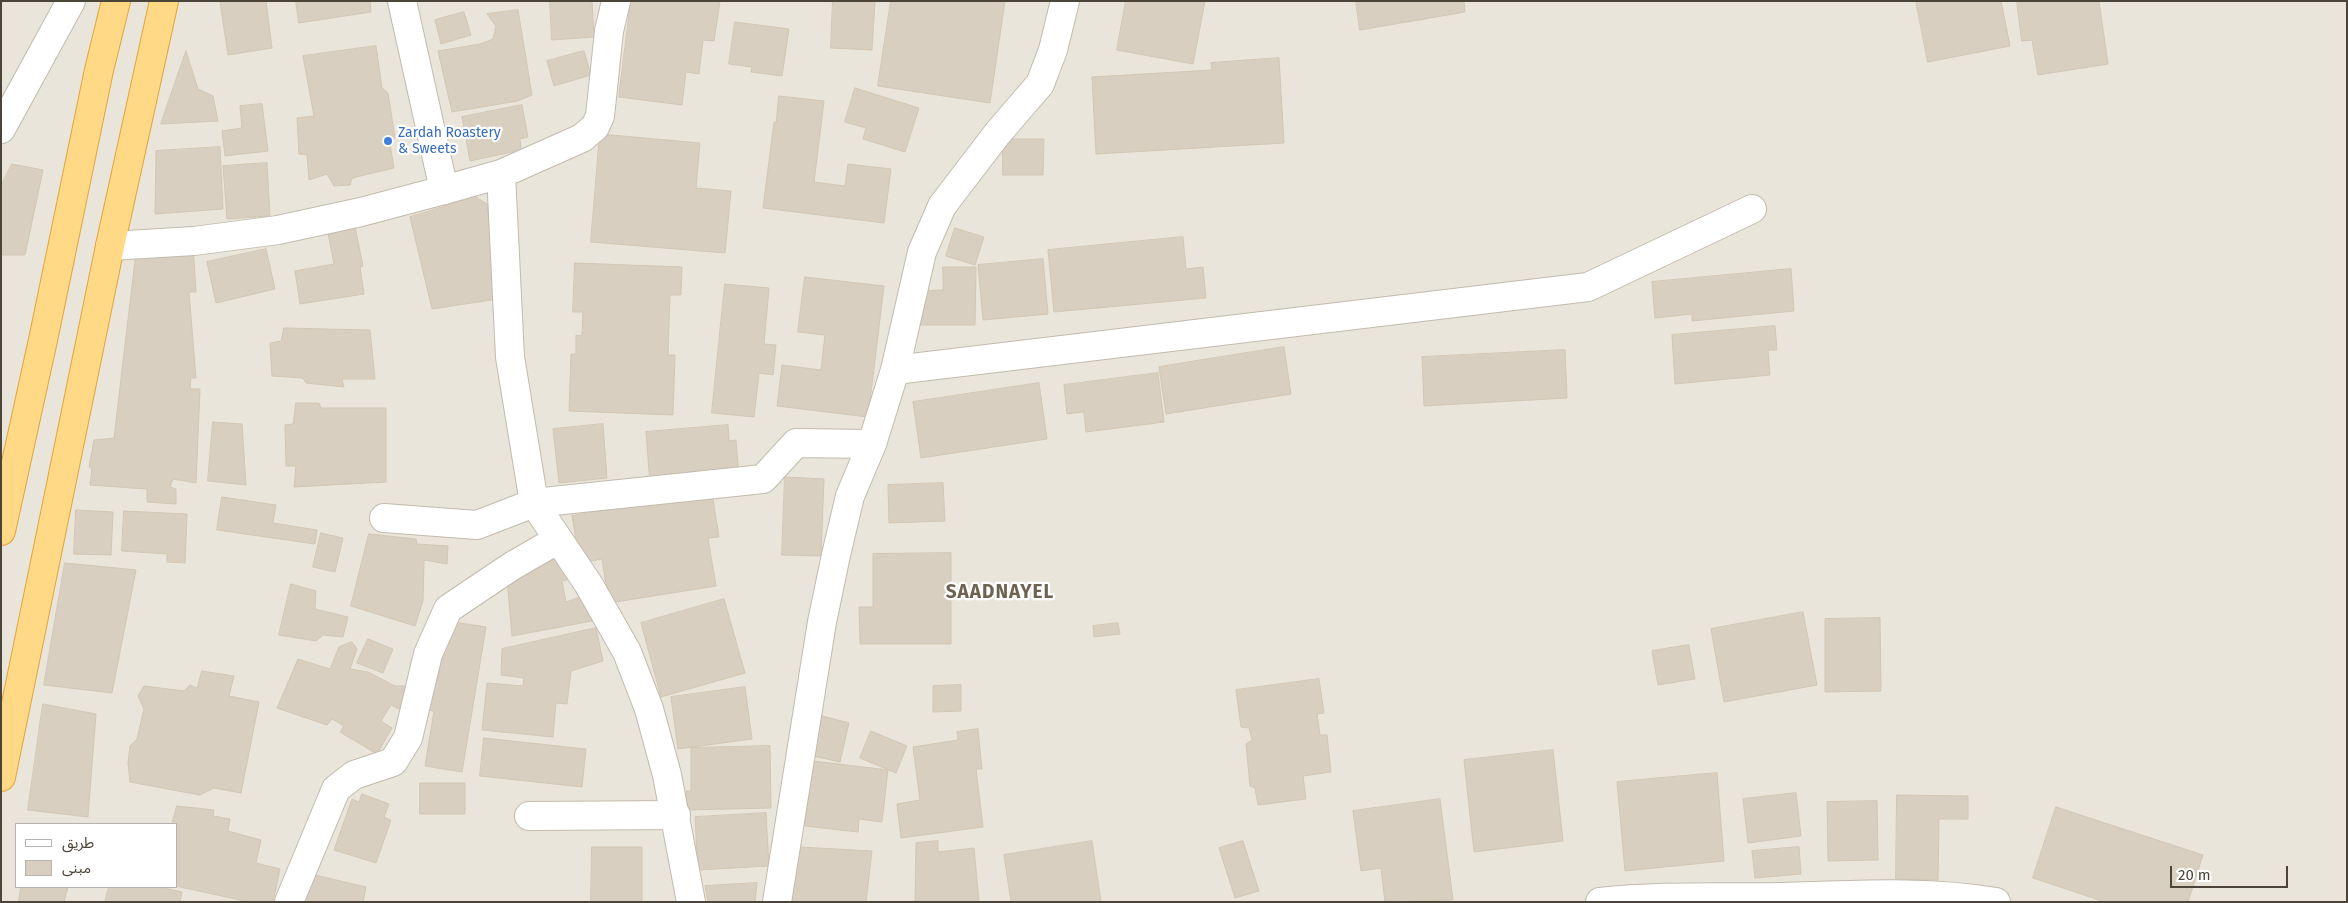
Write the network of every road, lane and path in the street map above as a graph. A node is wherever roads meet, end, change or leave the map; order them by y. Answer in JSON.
{"nodes":[{"id":1,"x":71,"y":1,"type":"edge"},
{"id":2,"x":116,"y":1,"type":"edge"},
{"id":3,"x":164,"y":1,"type":"edge"},
{"id":4,"x":616,"y":1,"type":"edge"},
{"id":5,"x":1065,"y":1,"type":"edge"},
{"id":6,"x":410,"y":3,"type":"edge"},
{"id":7,"x":1,"y":129,"type":"edge"},
{"id":8,"x":501,"y":174,"type":"junction"},
{"id":9,"x":444,"y":190,"type":"junction"},
{"id":10,"x":1752,"y":209,"type":"dead end"},
{"id":11,"x":110,"y":246,"type":"junction"},
{"id":12,"x":895,"y":370,"type":"junction"},
{"id":13,"x":872,"y":444,"type":"junction"},
{"id":14,"x":534,"y":503,"type":"junction"},
{"id":15,"x":384,"y":518,"type":"dead end"},
{"id":16,"x":1,"y":531,"type":"edge"},
{"id":17,"x":557,"y":540,"type":"junction"},
{"id":18,"x":1,"y":777,"type":"edge"},
{"id":19,"x":529,"y":816,"type":"dead end"},
{"id":20,"x":676,"y":816,"type":"junction"},
{"id":21,"x":288,"y":902,"type":"edge"},
{"id":22,"x":691,"y":902,"type":"edge"},
{"id":23,"x":777,"y":902,"type":"edge"},
{"id":24,"x":1600,"y":902,"type":"edge"},
{"id":25,"x":1996,"y":902,"type":"edge"}],
"edges":[{"from":1,"to":7,"type":"street"},
{"from":2,"to":16,"type":"highway"},
{"from":3,"to":11,"type":"highway"},
{"from":4,"to":8,"type":"street"},
{"from":5,"to":12,"type":"street"},
{"from":6,"to":9,"type":"street"},
{"from":8,"to":9,"type":"street"},
{"from":8,"to":14,"type":"street"},
{"from":9,"to":11,"type":"street"},
{"from":10,"to":12,"type":"street"},
{"from":11,"to":18,"type":"highway"},
{"from":12,"to":13,"type":"street"},
{"from":13,"to":14,"type":"street"},
{"from":13,"to":23,"type":"street"},
{"from":14,"to":15,"type":"street"},
{"from":14,"to":17,"type":"street"},
{"from":17,"to":20,"type":"street"},
{"from":17,"to":21,"type":"street"},
{"from":19,"to":20,"type":"street"},
{"from":20,"to":22,"type":"street"},
{"from":24,"to":25,"type":"street"}]}
